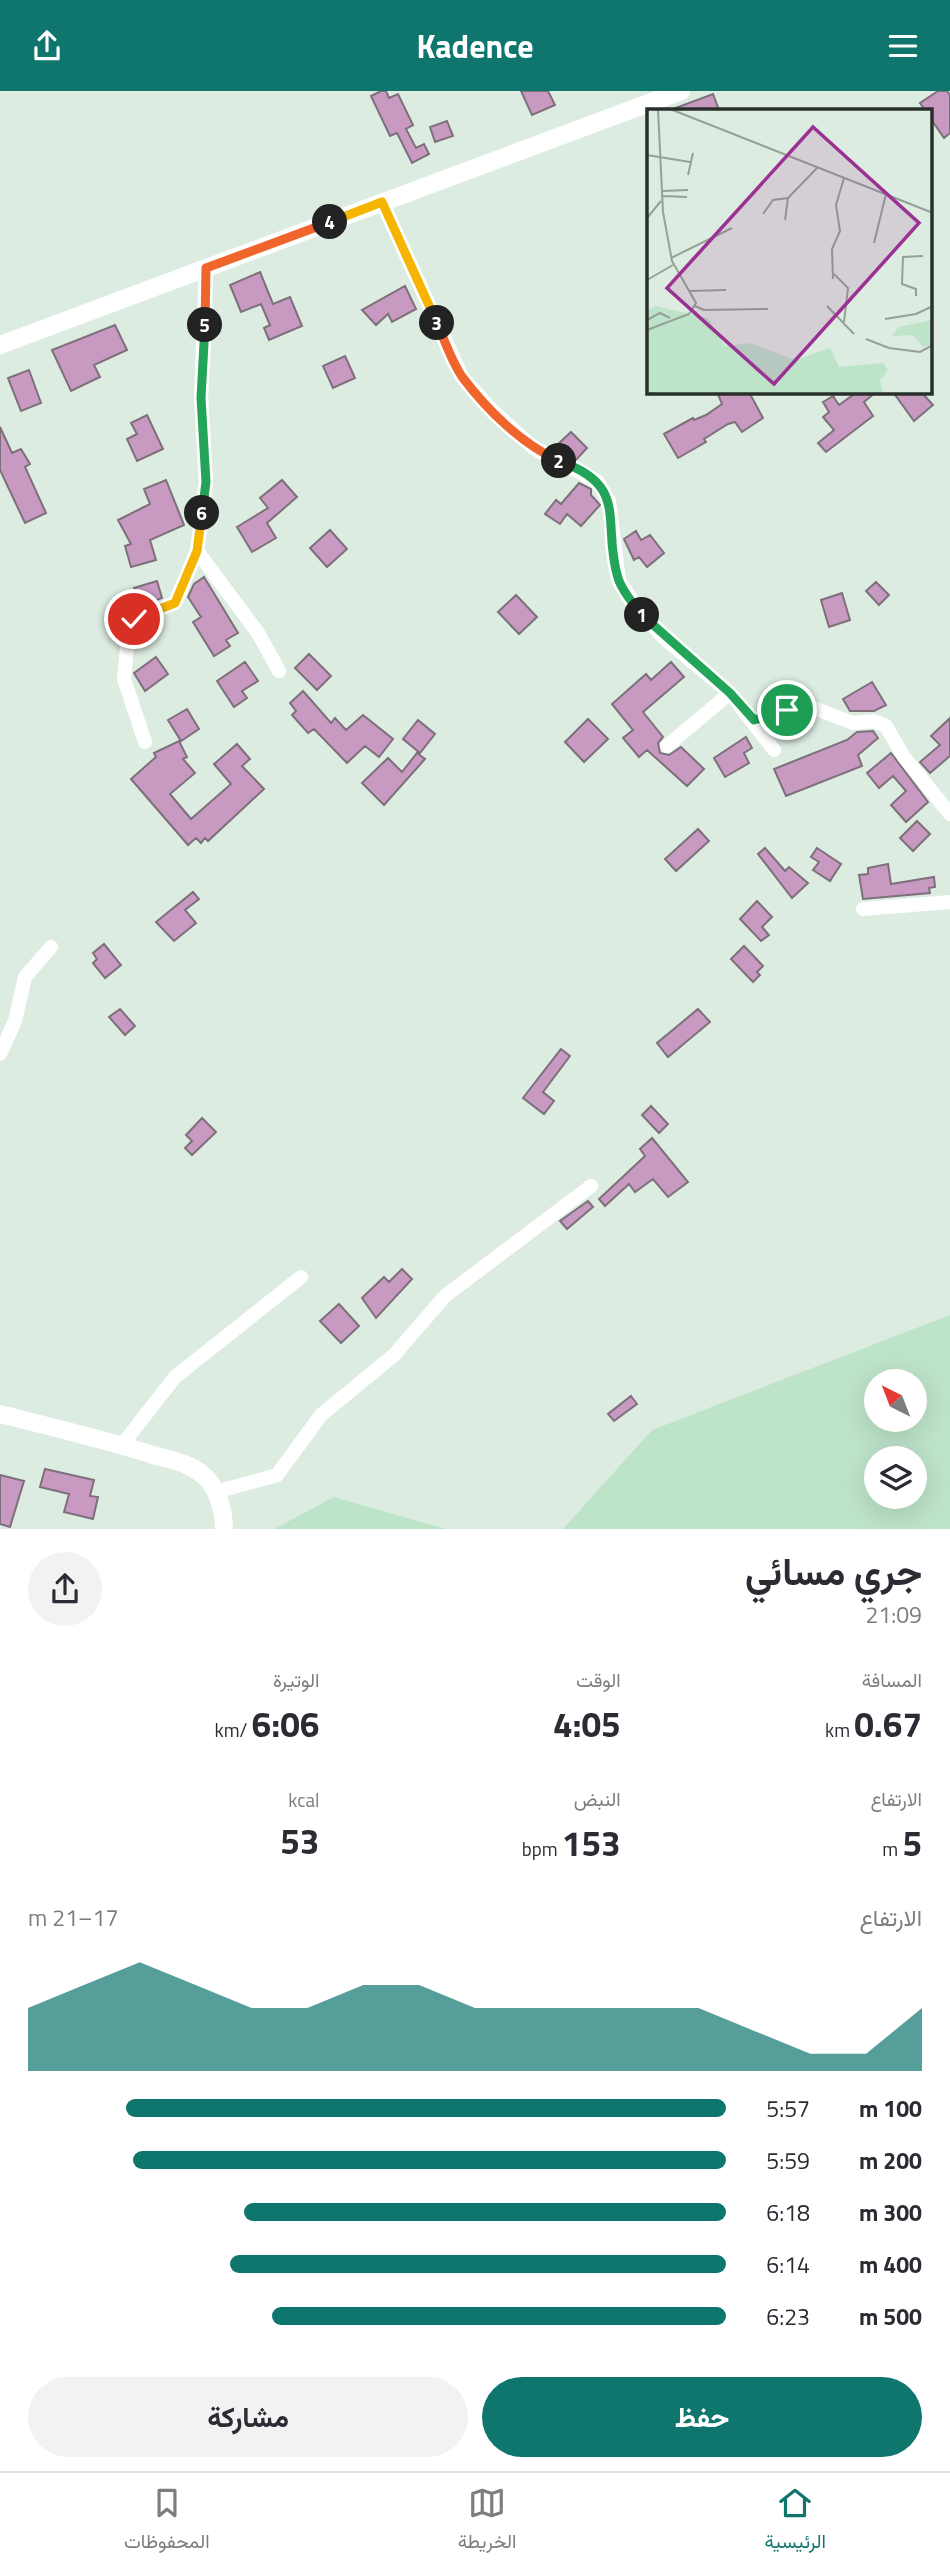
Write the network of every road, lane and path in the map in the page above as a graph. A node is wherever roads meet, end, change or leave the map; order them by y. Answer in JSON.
{"nodes":[{"id":1,"x":681,"y":91,"type":"edge"},
{"id":2,"x":666,"y":104,"type":"edge"},
{"id":3,"x":646,"y":110,"type":"edge"},
{"id":4,"x":382,"y":202,"type":"junction"},
{"id":5,"x":206,"y":268,"type":"junction"},
{"id":6,"x":0,"y":345,"type":"edge"},
{"id":7,"x":197,"y":551,"type":"junction"},
{"id":8,"x":279,"y":671,"type":"dead end"},
{"id":9,"x":730,"y":693,"type":"junction"},
{"id":10,"x":754,"y":720,"type":"junction"},
{"id":11,"x":145,"y":742,"type":"dead end"},
{"id":12,"x":667,"y":746,"type":"dead end"},
{"id":13,"x":774,"y":750,"type":"dead end"},
{"id":14,"x":950,"y":814,"type":"edge"},
{"id":15,"x":950,"y":902,"type":"edge"},
{"id":16,"x":863,"y":909,"type":"dead end"},
{"id":17,"x":51,"y":947,"type":"dead end"},
{"id":18,"x":0,"y":1054,"type":"edge"},
{"id":19,"x":591,"y":1186,"type":"dead end"},
{"id":20,"x":301,"y":1277,"type":"dead end"},
{"id":21,"x":0,"y":1415,"type":"edge"},
{"id":22,"x":122,"y":1445,"type":"junction"},
{"id":23,"x":216,"y":1492,"type":"junction"},
{"id":24,"x":224,"y":1529,"type":"edge"}],
"edges":[{"from":1,"to":2,"type":"main road"},
{"from":3,"to":4,"type":"main road"},
{"from":4,"to":5,"type":"main road"},
{"from":4,"to":9,"type":"street"},
{"from":5,"to":6,"type":"main road"},
{"from":5,"to":7,"type":"street"},
{"from":7,"to":8,"type":"street"},
{"from":7,"to":11,"type":"street"},
{"from":9,"to":10,"type":"street"},
{"from":9,"to":12,"type":"street"},
{"from":10,"to":13,"type":"street"},
{"from":10,"to":14,"type":"street"},
{"from":15,"to":16,"type":"street"},
{"from":17,"to":18,"type":"street"},
{"from":19,"to":23,"type":"street"},
{"from":20,"to":22,"type":"street"},
{"from":21,"to":22,"type":"main road"},
{"from":22,"to":23,"type":"main road"},
{"from":23,"to":24,"type":"main road"}]}
